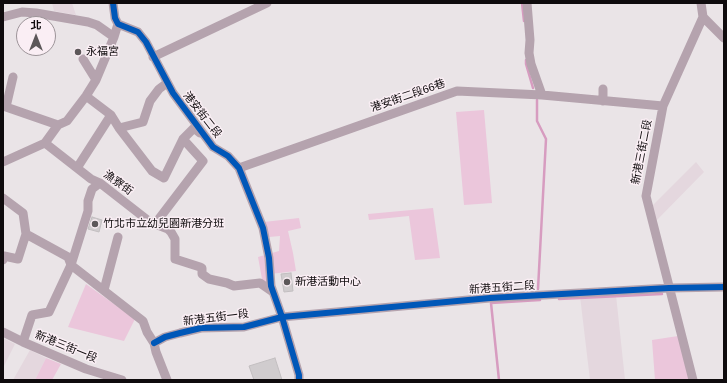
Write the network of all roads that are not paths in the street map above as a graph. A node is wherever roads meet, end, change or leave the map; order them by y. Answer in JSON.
{"nodes":[{"id":1,"x":113,"y":3,"type":"edge"},
{"id":2,"x":267,"y":3,"type":"edge"},
{"id":3,"x":527,"y":3,"type":"edge"},
{"id":4,"x":701,"y":3,"type":"edge"},
{"id":5,"x":3,"y":17,"type":"edge"},
{"id":6,"x":703,"y":17,"type":"junction"},
{"id":7,"x":118,"y":24,"type":"junction"},
{"id":8,"x":114,"y":37,"type":"junction"},
{"id":9,"x":724,"y":38,"type":"edge"},
{"id":10,"x":153,"y":57,"type":"junction"},
{"id":11,"x":83,"y":60,"type":"dead end"},
{"id":12,"x":13,"y":77,"type":"dead end"},
{"id":13,"x":96,"y":80,"type":"junction"},
{"id":14,"x":167,"y":83,"type":"junction"},
{"id":15,"x":604,"y":89,"type":"dead end"},
{"id":16,"x":542,"y":95,"type":"junction"},
{"id":17,"x":86,"y":96,"type":"junction"},
{"id":18,"x":603,"y":101,"type":"junction"},
{"id":19,"x":663,"y":106,"type":"junction"},
{"id":20,"x":111,"y":115,"type":"junction"},
{"id":21,"x":58,"y":125,"type":"junction"},
{"id":22,"x":119,"y":128,"type":"junction"},
{"id":23,"x":183,"y":139,"type":"junction"},
{"id":24,"x":45,"y":143,"type":"junction"},
{"id":25,"x":210,"y":143,"type":"junction"},
{"id":26,"x":203,"y":161,"type":"junction"},
{"id":27,"x":3,"y":162,"type":"edge"},
{"id":28,"x":77,"y":168,"type":"junction"},
{"id":29,"x":239,"y":168,"type":"junction"},
{"id":30,"x":100,"y":183,"type":"junction"},
{"id":31,"x":3,"y":198,"type":"edge"},
{"id":32,"x":155,"y":224,"type":"junction"},
{"id":33,"x":26,"y":234,"type":"junction"},
{"id":34,"x":118,"y":237,"type":"dead end"},
{"id":35,"x":3,"y":260,"type":"edge"},
{"id":36,"x":71,"y":265,"type":"junction"},
{"id":37,"x":724,"y":287,"type":"edge"},
{"id":38,"x":669,"y":288,"type":"junction"},
{"id":39,"x":104,"y":290,"type":"junction"},
{"id":40,"x":272,"y":292,"type":"junction"},
{"id":41,"x":282,"y":317,"type":"junction"},
{"id":42,"x":3,"y":332,"type":"edge"},
{"id":43,"x":23,"y":342,"type":"junction"},
{"id":44,"x":154,"y":343,"type":"junction"},
{"id":45,"x":122,"y":380,"type":"edge"},
{"id":46,"x":167,"y":380,"type":"edge"},
{"id":47,"x":299,"y":380,"type":"edge"},
{"id":48,"x":693,"y":380,"type":"edge"}],
"edges":[{"from":1,"to":7,"type":"street"},
{"from":2,"to":10,"type":"street"},
{"from":3,"to":16,"type":"street"},
{"from":4,"to":6,"type":"street"},
{"from":5,"to":8,"type":"street"},
{"from":6,"to":9,"type":"street"},
{"from":6,"to":19,"type":"street","name":"新港三街二段"},
{"from":7,"to":8,"type":"street"},
{"from":7,"to":10,"type":"street","name":"港安街二段"},
{"from":8,"to":13,"type":"street"},
{"from":10,"to":14,"type":"street","name":"港安街二段"},
{"from":11,"to":13,"type":"street"},
{"from":12,"to":21,"type":"street"},
{"from":13,"to":17,"type":"street"},
{"from":14,"to":22,"type":"street"},
{"from":14,"to":25,"type":"street","name":"港安街二段"},
{"from":15,"to":18,"type":"street"},
{"from":16,"to":18,"type":"street","name":"港安街二段66巷"},
{"from":16,"to":29,"type":"street","name":"港安街二段66巷"},
{"from":17,"to":20,"type":"street"},
{"from":17,"to":21,"type":"street"},
{"from":18,"to":19,"type":"street","name":"港安街二段66巷"},
{"from":19,"to":38,"type":"street","name":"新港三街二段"},
{"from":20,"to":22,"type":"street"},
{"from":20,"to":28,"type":"street"},
{"from":21,"to":24,"type":"street"},
{"from":22,"to":23,"type":"street"},
{"from":23,"to":25,"type":"street"},
{"from":23,"to":26,"type":"street"},
{"from":24,"to":27,"type":"street"},
{"from":24,"to":28,"type":"street","name":"漁寮街"},
{"from":25,"to":26,"type":"street"},
{"from":25,"to":29,"type":"street","name":"港安街二段"},
{"from":26,"to":32,"type":"street"},
{"from":28,"to":30,"type":"street","name":"漁寮街"},
{"from":29,"to":40,"type":"street","name":"港安街二段"},
{"from":30,"to":32,"type":"street","name":"漁寮街"},
{"from":30,"to":36,"type":"street"},
{"from":31,"to":33,"type":"street"},
{"from":32,"to":40,"type":"street","name":"漁寮街"},
{"from":33,"to":35,"type":"street"},
{"from":33,"to":36,"type":"street"},
{"from":34,"to":39,"type":"street"},
{"from":36,"to":39,"type":"street"},
{"from":36,"to":43,"type":"street"},
{"from":37,"to":38,"type":"street","name":"新港五街二段"},
{"from":38,"to":41,"type":"street","name":"新港五街二段"},
{"from":38,"to":48,"type":"street","name":"新港三街二段"},
{"from":39,"to":44,"type":"street"},
{"from":40,"to":41,"type":"street","name":"港安街二段"},
{"from":41,"to":44,"type":"street","name":"新港五街一段"},
{"from":41,"to":47,"type":"street","name":"港安街二段"},
{"from":42,"to":43,"type":"street","name":"新港三街一段"},
{"from":43,"to":45,"type":"street","name":"新港三街一段"},
{"from":44,"to":46,"type":"street"}]}
